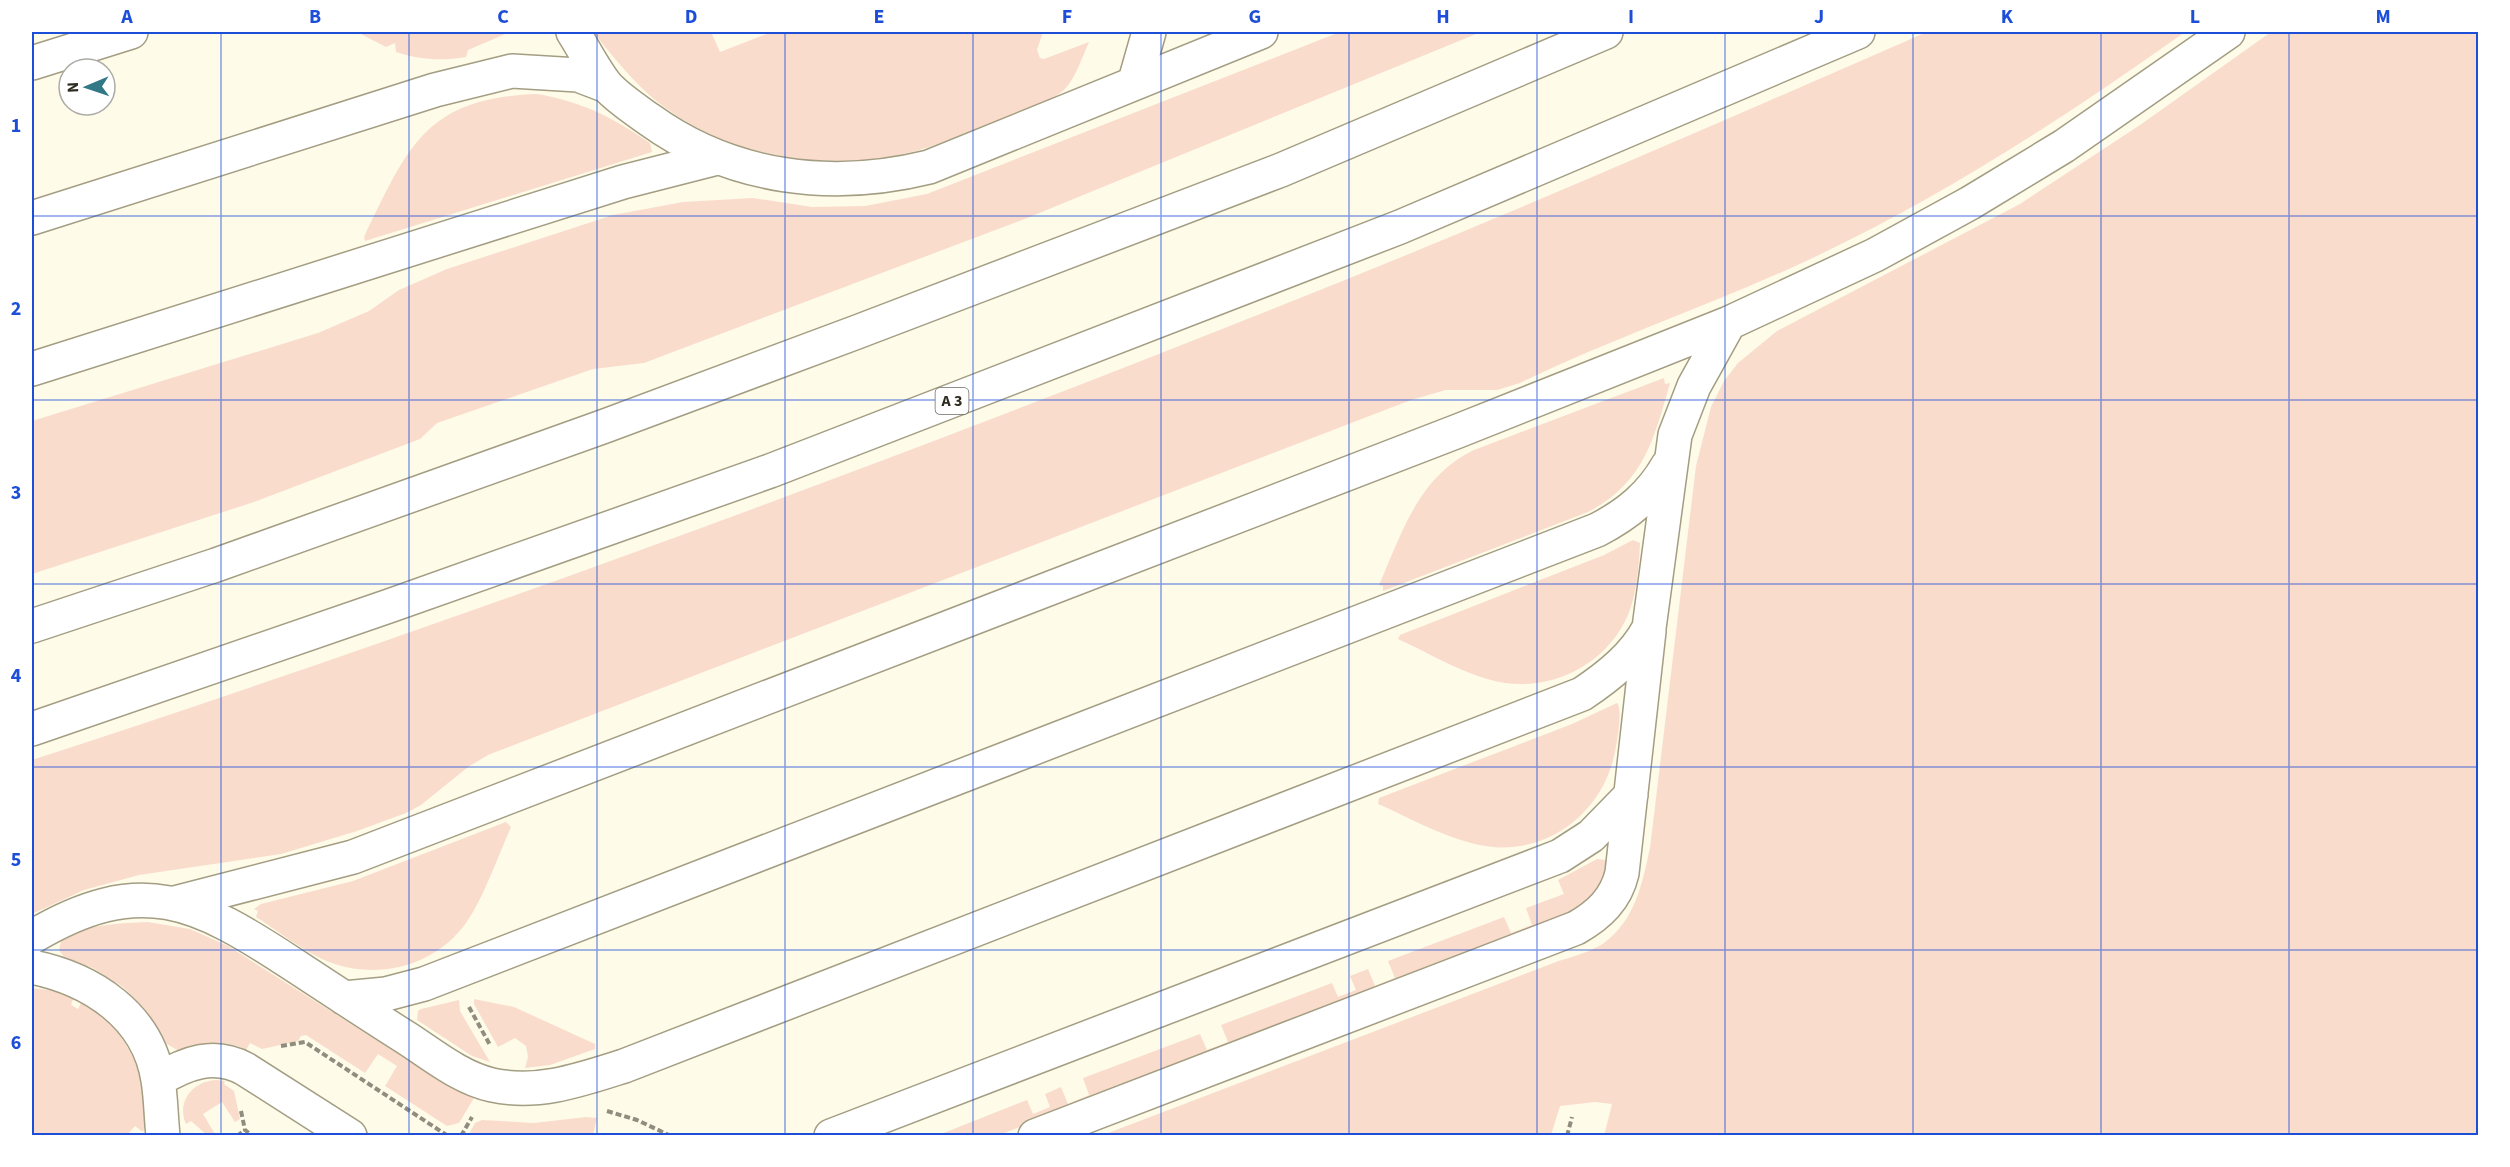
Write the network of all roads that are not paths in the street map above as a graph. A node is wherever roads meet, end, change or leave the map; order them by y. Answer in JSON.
{"nodes":[{"id":1,"x":131,"y":32,"type":"edge"},
{"id":2,"x":573,"y":32,"type":"edge"},
{"id":3,"x":1149,"y":32,"type":"edge"},
{"id":4,"x":1261,"y":32,"type":"edge"},
{"id":5,"x":1606,"y":32,"type":"edge"},
{"id":6,"x":1858,"y":32,"type":"edge"},
{"id":7,"x":2228,"y":32,"type":"edge"},
{"id":8,"x":32,"y":63,"type":"edge"},
{"id":9,"x":1136,"y":81,"type":"junction"},
{"id":10,"x":607,"y":86,"type":"junction"},
{"id":11,"x":717,"y":158,"type":"junction"},
{"id":12,"x":32,"y":218,"type":"edge"},
{"id":13,"x":1729,"y":323,"type":"junction"},
{"id":14,"x":32,"y":369,"type":"edge"},
{"id":15,"x":1671,"y":459,"type":"junction"},
{"id":16,"x":32,"y":626,"type":"edge"},
{"id":17,"x":1649,"y":628,"type":"junction"},
{"id":18,"x":32,"y":729,"type":"edge"},
{"id":19,"x":1631,"y":795,"type":"junction"},
{"id":20,"x":176,"y":903,"type":"junction"},
{"id":21,"x":32,"y":937,"type":"edge"},
{"id":22,"x":32,"y":967,"type":"edge"},
{"id":23,"x":344,"y":998,"type":"junction"},
{"id":24,"x":158,"y":1080,"type":"junction"},
{"id":25,"x":163,"y":1136,"type":"edge"},
{"id":26,"x":350,"y":1136,"type":"edge"},
{"id":27,"x":831,"y":1136,"type":"edge"},
{"id":28,"x":1035,"y":1136,"type":"edge"}],
"edges":[{"from":1,"to":8,"type":"main road"},
{"from":2,"to":10,"type":"main road"},
{"from":3,"to":9,"type":"main road"},
{"from":4,"to":9,"type":"main road"},
{"from":5,"to":16,"type":"main road"},
{"from":6,"to":18,"type":"main road","number":"A 3"},
{"from":7,"to":13,"type":"main road"},
{"from":9,"to":11,"type":"main road"},
{"from":10,"to":11,"type":"main road"},
{"from":10,"to":12,"type":"main road"},
{"from":11,"to":14,"type":"main road"},
{"from":13,"to":15,"type":"main road"},
{"from":13,"to":20,"type":"main road"},
{"from":15,"to":17,"type":"main road"},
{"from":15,"to":23,"type":"main road"},
{"from":17,"to":19,"type":"main road"},
{"from":17,"to":23,"type":"main road"},
{"from":19,"to":27,"type":"main road"},
{"from":19,"to":28,"type":"main road"},
{"from":20,"to":21,"type":"main road"},
{"from":20,"to":23,"type":"main road"},
{"from":22,"to":24,"type":"main road"},
{"from":24,"to":25,"type":"main road"},
{"from":24,"to":26,"type":"main road"}]}
